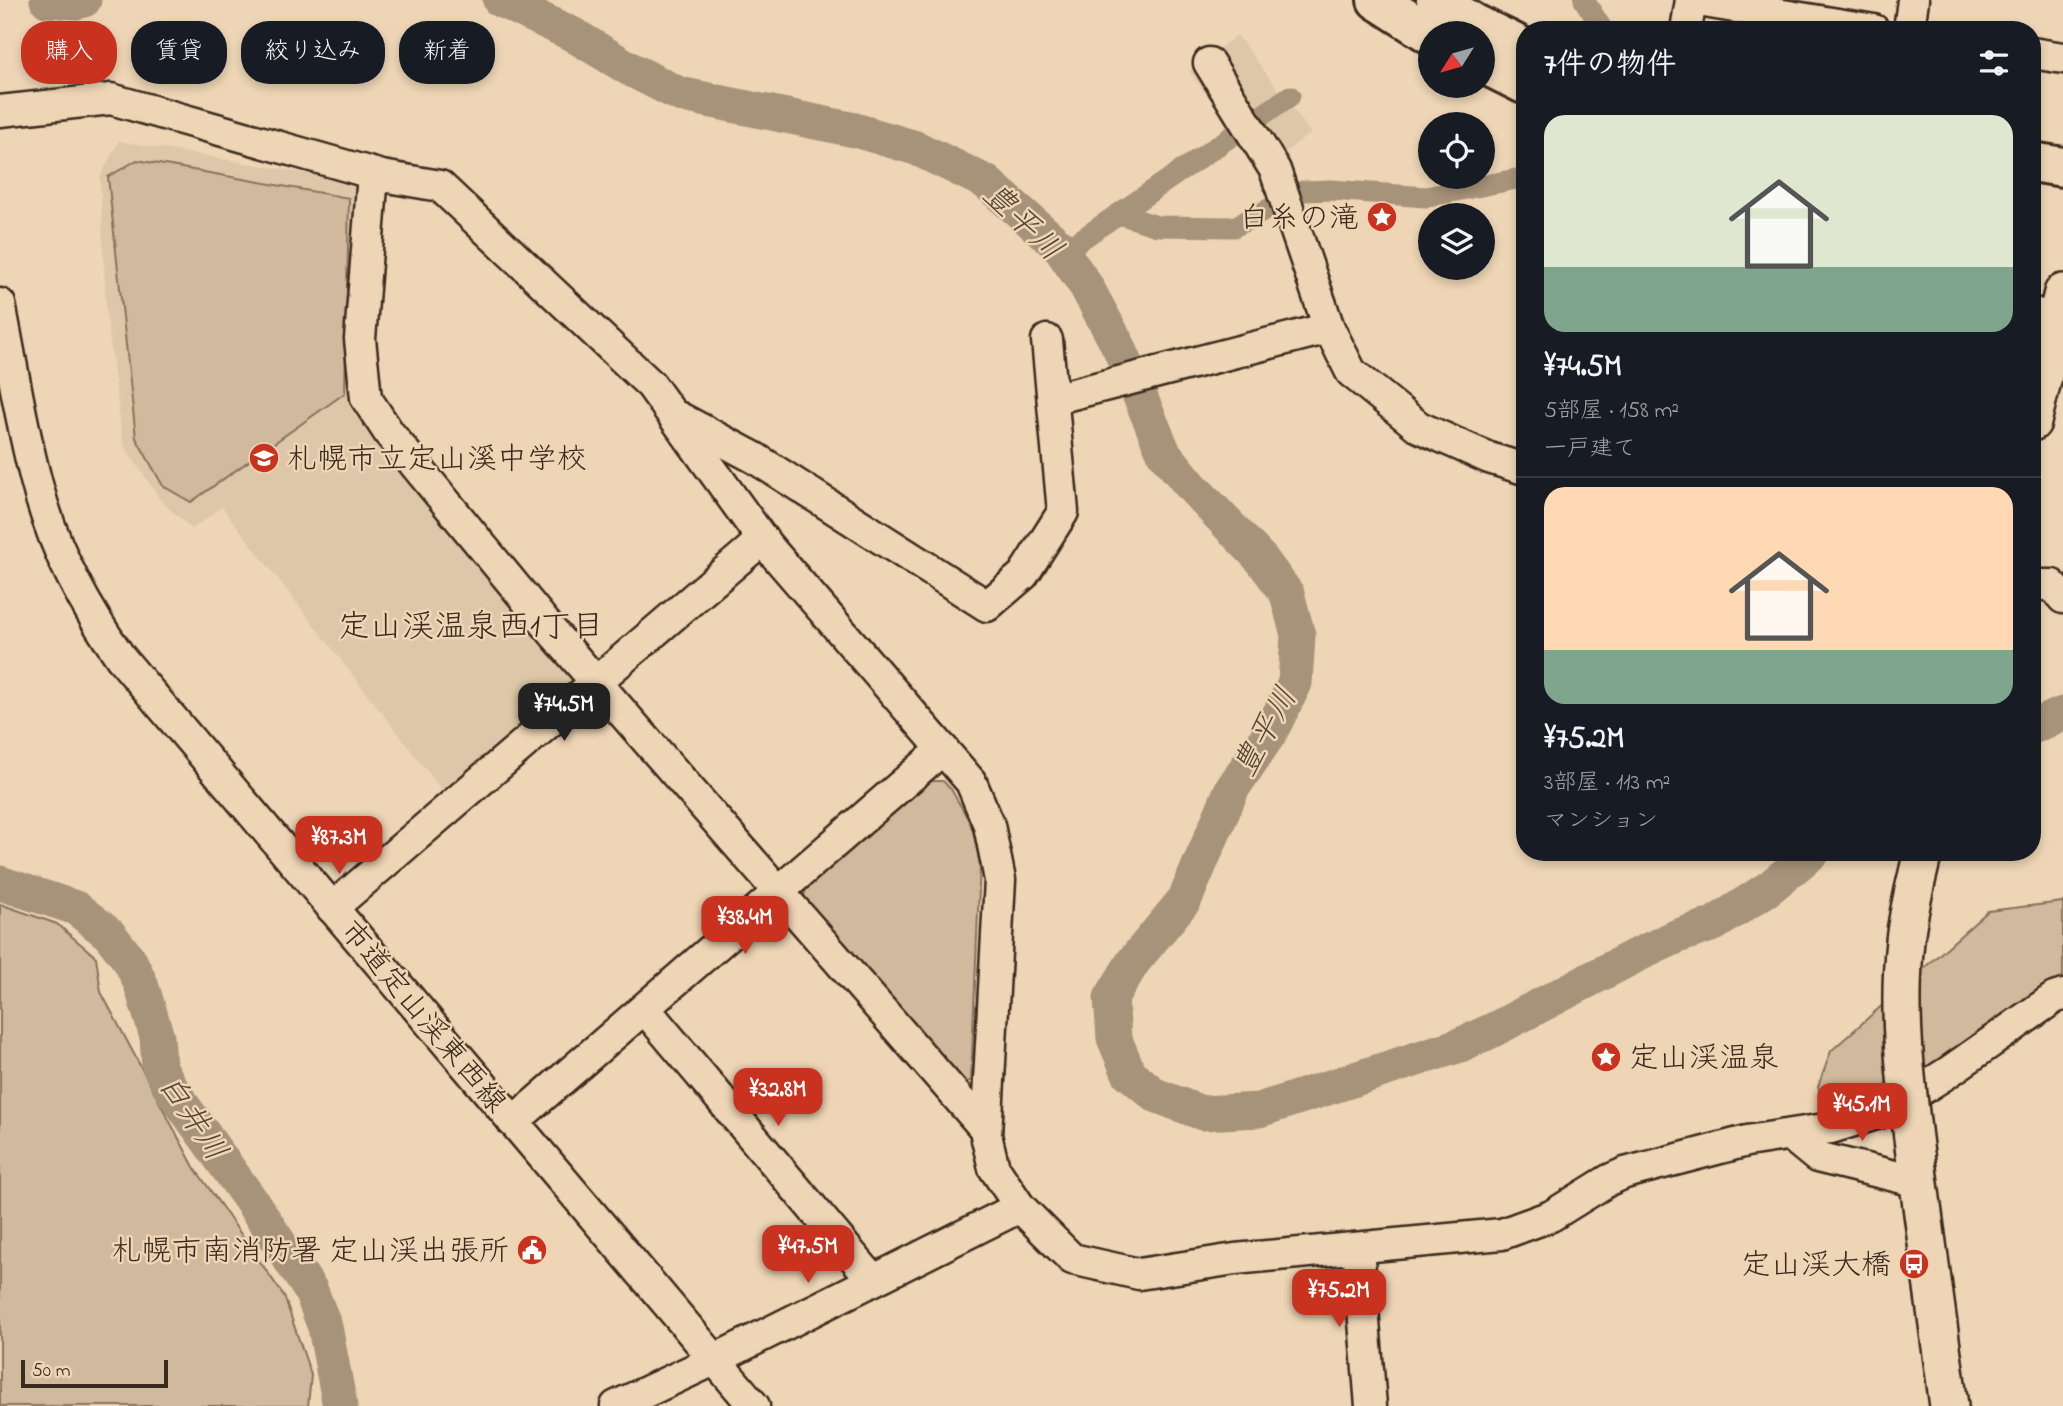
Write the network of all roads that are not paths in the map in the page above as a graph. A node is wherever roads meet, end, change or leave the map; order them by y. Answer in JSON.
{"nodes":[{"id":1,"x":1377,"y":0,"type":"edge"},
{"id":2,"x":1436,"y":0,"type":"edge"},
{"id":3,"x":1692,"y":0,"type":"edge"},
{"id":4,"x":1913,"y":0,"type":"edge"},
{"id":5,"x":1688,"y":21,"type":"edge"},
{"id":6,"x":1819,"y":21,"type":"edge"},
{"id":7,"x":1910,"y":21,"type":"edge"},
{"id":8,"x":1418,"y":26,"type":"edge"},
{"id":9,"x":1516,"y":44,"type":"edge"},
{"id":10,"x":2041,"y":54,"type":"edge"},
{"id":11,"x":2063,"y":58,"type":"edge"},
{"id":12,"x":1209,"y":63,"type":"dead end"},
{"id":13,"x":1495,"y":70,"type":"edge"},
{"id":14,"x":1516,"y":80,"type":"edge"},
{"id":15,"x":0,"y":111,"type":"edge"},
{"id":16,"x":2041,"y":163,"type":"edge"},
{"id":17,"x":2063,"y":167,"type":"edge"},
{"id":18,"x":373,"y":174,"type":"junction"},
{"id":19,"x":2041,"y":188,"type":"edge"},
{"id":20,"x":2063,"y":191,"type":"edge"},
{"id":21,"x":0,"y":304,"type":"edge"},
{"id":22,"x":2051,"y":308,"type":"edge"},
{"id":23,"x":1329,"y":328,"type":"junction"},
{"id":24,"x":1048,"y":340,"type":"dead end"},
{"id":25,"x":6,"y":359,"type":"edge"},
{"id":26,"x":2041,"y":365,"type":"edge"},
{"id":27,"x":1065,"y":396,"type":"junction"},
{"id":28,"x":672,"y":413,"type":"junction"},
{"id":29,"x":1516,"y":466,"type":"edge"},
{"id":30,"x":763,"y":540,"type":"junction"},
{"id":31,"x":2041,"y":586,"type":"edge"},
{"id":32,"x":2063,"y":598,"type":"edge"},
{"id":33,"x":597,"y":682,"type":"junction"},
{"id":34,"x":943,"y":749,"type":"junction"},
{"id":35,"x":1921,"y":861,"type":"edge"},
{"id":36,"x":780,"y":892,"type":"junction"},
{"id":37,"x":332,"y":908,"type":"junction"},
{"id":38,"x":2063,"y":995,"type":"edge"},
{"id":39,"x":645,"y":1009,"type":"junction"},
{"id":40,"x":513,"y":1122,"type":"junction"},
{"id":41,"x":986,"y":1130,"type":"junction"},
{"id":42,"x":1790,"y":1135,"type":"junction"},
{"id":43,"x":1917,"y":1168,"type":"junction"},
{"id":44,"x":1020,"y":1207,"type":"junction"},
{"id":45,"x":1358,"y":1248,"type":"junction"},
{"id":46,"x":873,"y":1280,"type":"junction"},
{"id":47,"x":714,"y":1360,"type":"junction"},
{"id":48,"x":616,"y":1406,"type":"edge"},
{"id":49,"x":754,"y":1406,"type":"edge"},
{"id":50,"x":1371,"y":1406,"type":"edge"},
{"id":51,"x":1949,"y":1406,"type":"edge"}],
"edges":[{"from":1,"to":8,"type":"highway"},
{"from":2,"to":9,"type":"highway"},
{"from":3,"to":5,"type":"street"},
{"from":3,"to":6,"type":"street"},
{"from":4,"to":7,"type":"street"},
{"from":10,"to":11,"type":"street"},
{"from":12,"to":23,"type":"street"},
{"from":13,"to":14,"type":"highway"},
{"from":15,"to":18,"type":"street"},
{"from":16,"to":17,"type":"highway"},
{"from":18,"to":28,"type":"street"},
{"from":18,"to":33,"type":"street"},
{"from":19,"to":20,"type":"highway"},
{"from":21,"to":25,"type":"street","name":"市道定山渓東西線"},
{"from":22,"to":26,"type":"main road"},
{"from":23,"to":27,"type":"street"},
{"from":23,"to":29,"type":"street"},
{"from":24,"to":27,"type":"street"},
{"from":25,"to":37,"type":"street","name":"市道定山渓東西線"},
{"from":27,"to":28,"type":"street"},
{"from":28,"to":30,"type":"street"},
{"from":30,"to":33,"type":"street"},
{"from":30,"to":34,"type":"street"},
{"from":31,"to":32,"type":"street"},
{"from":33,"to":36,"type":"street"},
{"from":33,"to":37,"type":"street"},
{"from":34,"to":36,"type":"street"},
{"from":34,"to":41,"type":"street"},
{"from":35,"to":43,"type":"main road","bridge":true},
{"from":36,"to":39,"type":"street"},
{"from":36,"to":41,"type":"street"},
{"from":37,"to":40,"type":"street","name":"市道定山渓東西線"},
{"from":38,"to":42,"type":"street"},
{"from":39,"to":40,"type":"street"},
{"from":39,"to":46,"type":"street"},
{"from":40,"to":47,"type":"street","name":"市道定山渓東西線"},
{"from":41,"to":44,"type":"street"},
{"from":42,"to":43,"type":"street"},
{"from":42,"to":45,"type":"street"},
{"from":43,"to":51,"type":"main road"},
{"from":44,"to":45,"type":"street"},
{"from":44,"to":46,"type":"street"},
{"from":45,"to":50,"type":"street"},
{"from":46,"to":47,"type":"street"},
{"from":47,"to":48,"type":"street"},
{"from":47,"to":49,"type":"street","name":"市道定山渓東西線"}]}
